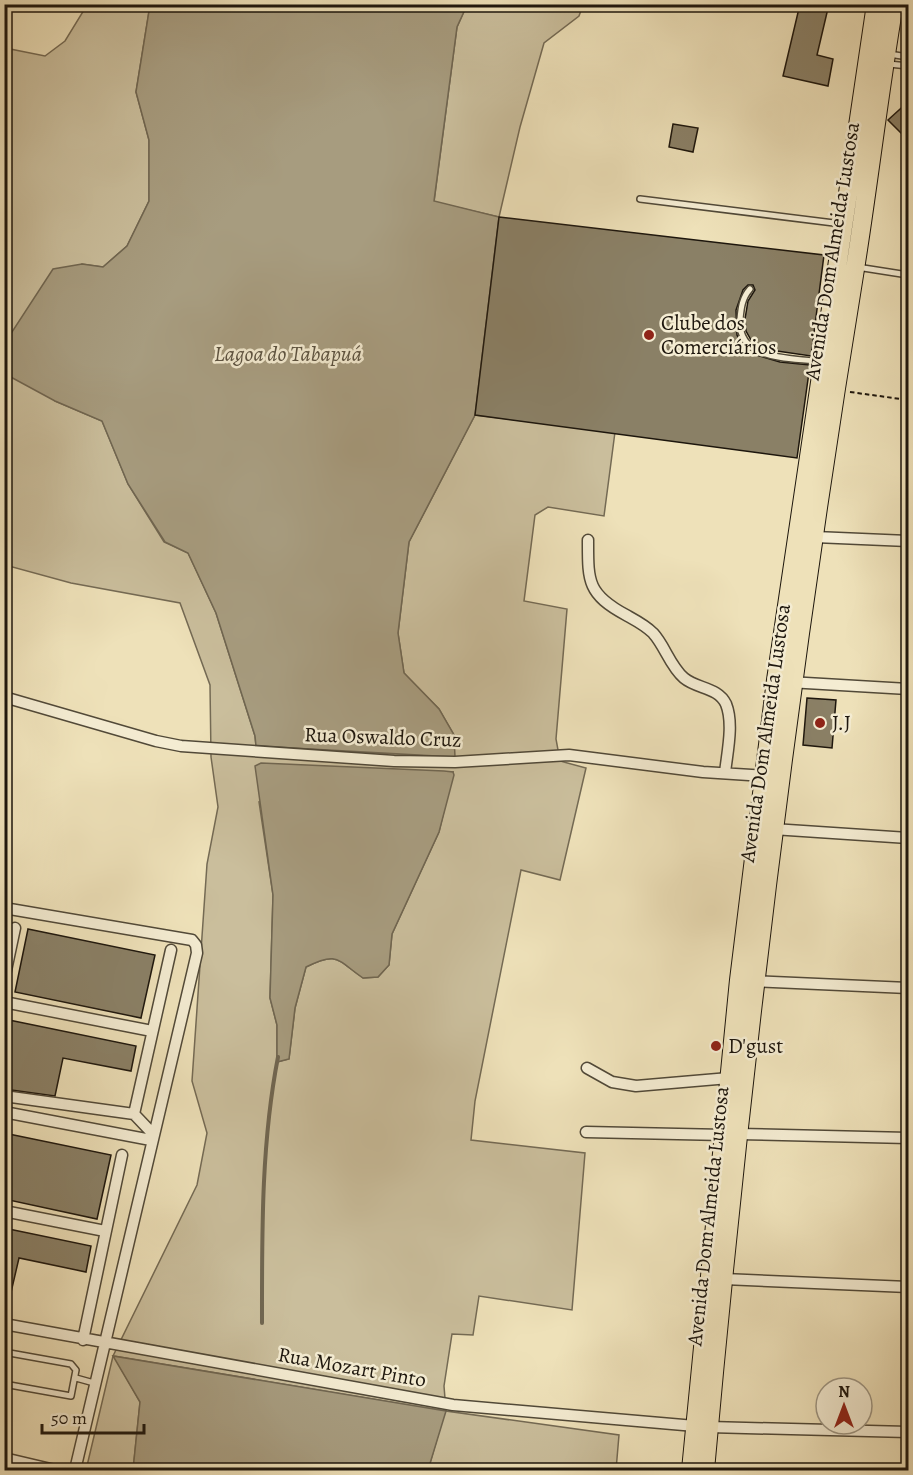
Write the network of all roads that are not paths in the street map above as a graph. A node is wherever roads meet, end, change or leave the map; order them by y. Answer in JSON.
{"nodes":[{"id":1,"x":876,"y":4,"type":"edge"},
{"id":2,"x":894,"y":4,"type":"edge"},
{"id":3,"x":881,"y":54,"type":"junction"},
{"id":4,"x":909,"y":57,"type":"edge"},
{"id":5,"x":909,"y":66,"type":"edge"},
{"id":6,"x":640,"y":199,"type":"dead end"},
{"id":7,"x":852,"y":225,"type":"junction"},
{"id":8,"x":855,"y":267,"type":"junction"},
{"id":9,"x":909,"y":275,"type":"edge"},
{"id":10,"x":750,"y":289,"type":"dead end"},
{"id":11,"x":823,"y":362,"type":"junction"},
{"id":12,"x":815,"y":537,"type":"junction"},
{"id":13,"x":588,"y":540,"type":"dead end"},
{"id":14,"x":909,"y":541,"type":"edge"},
{"id":15,"x":785,"y":681,"type":"junction"},
{"id":16,"x":909,"y":689,"type":"edge"},
{"id":17,"x":4,"y":697,"type":"edge"},
{"id":18,"x":725,"y":773,"type":"junction"},
{"id":19,"x":766,"y":776,"type":"junction"},
{"id":20,"x":773,"y":830,"type":"junction"},
{"id":21,"x":909,"y":838,"type":"edge"},
{"id":22,"x":4,"y":908,"type":"edge"},
{"id":23,"x":15,"y":928,"type":"dead end"},
{"id":24,"x":171,"y":950,"type":"dead end"},
{"id":25,"x":4,"y":980,"type":"edge"},
{"id":26,"x":747,"y":981,"type":"junction"},
{"id":27,"x":909,"y":988,"type":"edge"},
{"id":28,"x":4,"y":1002,"type":"edge"},
{"id":29,"x":152,"y":1031,"type":"junction"},
{"id":30,"x":587,"y":1068,"type":"dead end"},
{"id":31,"x":729,"y":1078,"type":"junction"},
{"id":32,"x":4,"y":1096,"type":"edge"},
{"id":33,"x":4,"y":1112,"type":"edge"},
{"id":34,"x":134,"y":1114,"type":"junction"},
{"id":35,"x":586,"y":1132,"type":"dead end"},
{"id":36,"x":731,"y":1135,"type":"junction"},
{"id":37,"x":152,"y":1137,"type":"junction"},
{"id":38,"x":909,"y":1138,"type":"edge"},
{"id":39,"x":122,"y":1155,"type":"dead end"},
{"id":40,"x":4,"y":1212,"type":"edge"},
{"id":41,"x":105,"y":1231,"type":"junction"},
{"id":42,"x":724,"y":1279,"type":"junction"},
{"id":43,"x":909,"y":1287,"type":"edge"},
{"id":44,"x":4,"y":1324,"type":"edge"},
{"id":45,"x":83,"y":1340,"type":"junction"},
{"id":46,"x":104,"y":1344,"type":"junction"},
{"id":47,"x":4,"y":1352,"type":"edge"},
{"id":48,"x":76,"y":1378,"type":"junction"},
{"id":49,"x":94,"y":1383,"type":"junction"},
{"id":50,"x":4,"y":1384,"type":"edge"},
{"id":51,"x":702,"y":1427,"type":"junction"},
{"id":52,"x":909,"y":1432,"type":"edge"},
{"id":53,"x":4,"y":1458,"type":"edge"},
{"id":54,"x":55,"y":1470,"type":"edge"},
{"id":55,"x":75,"y":1470,"type":"edge"},
{"id":56,"x":691,"y":1470,"type":"edge"},
{"id":57,"x":705,"y":1470,"type":"edge"}],
"edges":[{"from":1,"to":3,"type":"main road","name":"Avenida Dom Almeida Lustosa"},
{"from":2,"to":3,"type":"main road","name":"Avenida Dom Almeida Lustosa"},
{"from":3,"to":4,"type":"lane"},
{"from":3,"to":5,"type":"lane"},
{"from":3,"to":7,"type":"main road","name":"Avenida Dom Almeida Lustosa"},
{"from":6,"to":7,"type":"lane"},
{"from":7,"to":8,"type":"main road","name":"Avenida Dom Almeida Lustosa"},
{"from":7,"to":11,"type":"main road","name":"Avenida Dom Almeida Lustosa"},
{"from":8,"to":9,"type":"lane"},
{"from":8,"to":12,"type":"main road","name":"Avenida Dom Almeida Lustosa"},
{"from":10,"to":11,"type":"lane"},
{"from":11,"to":15,"type":"main road","name":"Avenida Dom Almeida Lustosa"},
{"from":12,"to":14,"type":"street"},
{"from":12,"to":15,"type":"main road","name":"Avenida Dom Almeida Lustosa"},
{"from":13,"to":18,"type":"street"},
{"from":15,"to":16,"type":"street"},
{"from":15,"to":19,"type":"main road","name":"Avenida Dom Almeida Lustosa"},
{"from":15,"to":20,"type":"main road","name":"Avenida Dom Almeida Lustosa"},
{"from":17,"to":18,"type":"street","name":"Rua Oswaldo Cruz"},
{"from":18,"to":19,"type":"street","name":"Rua Oswaldo Cruz"},
{"from":19,"to":26,"type":"main road","name":"Avenida Dom Almeida Lustosa"},
{"from":20,"to":21,"type":"street"},
{"from":20,"to":26,"type":"main road","name":"Avenida Dom Almeida Lustosa"},
{"from":22,"to":37,"type":"street"},
{"from":23,"to":25,"type":"street"},
{"from":24,"to":29,"type":"street"},
{"from":26,"to":27,"type":"street"},
{"from":26,"to":31,"type":"main road","name":"Avenida Dom Almeida Lustosa"},
{"from":26,"to":36,"type":"main road","name":"Avenida Dom Almeida Lustosa"},
{"from":28,"to":29,"type":"street"},
{"from":29,"to":34,"type":"street"},
{"from":30,"to":31,"type":"street"},
{"from":31,"to":36,"type":"main road","name":"Avenida Dom Almeida Lustosa"},
{"from":32,"to":34,"type":"street"},
{"from":33,"to":37,"type":"street"},
{"from":34,"to":37,"type":"street"},
{"from":35,"to":36,"type":"street"},
{"from":36,"to":38,"type":"street"},
{"from":36,"to":42,"type":"main road","name":"Avenida Dom Almeida Lustosa"},
{"from":36,"to":51,"type":"main road","name":"Avenida Dom Almeida Lustosa"},
{"from":37,"to":46,"type":"street"},
{"from":39,"to":41,"type":"street"},
{"from":40,"to":41,"type":"street"},
{"from":41,"to":45,"type":"street"},
{"from":42,"to":43,"type":"street"},
{"from":42,"to":51,"type":"main road","name":"Avenida Dom Almeida Lustosa"},
{"from":44,"to":45,"type":"street","name":"Rua Mozart Pinto"},
{"from":45,"to":46,"type":"street","name":"Rua Mozart Pinto"},
{"from":46,"to":49,"type":"street"},
{"from":46,"to":51,"type":"street","name":"Rua Mozart Pinto"},
{"from":47,"to":48,"type":"lane"},
{"from":48,"to":49,"type":"lane"},
{"from":48,"to":50,"type":"lane"},
{"from":49,"to":55,"type":"street"},
{"from":51,"to":52,"type":"street","name":"Rua Mozart Pinto"},
{"from":51,"to":56,"type":"main road","name":"Avenida Dom Almeida Lustosa"},
{"from":51,"to":57,"type":"main road","name":"Avenida Dom Almeida Lustosa"},
{"from":53,"to":54,"type":"street"}]}
